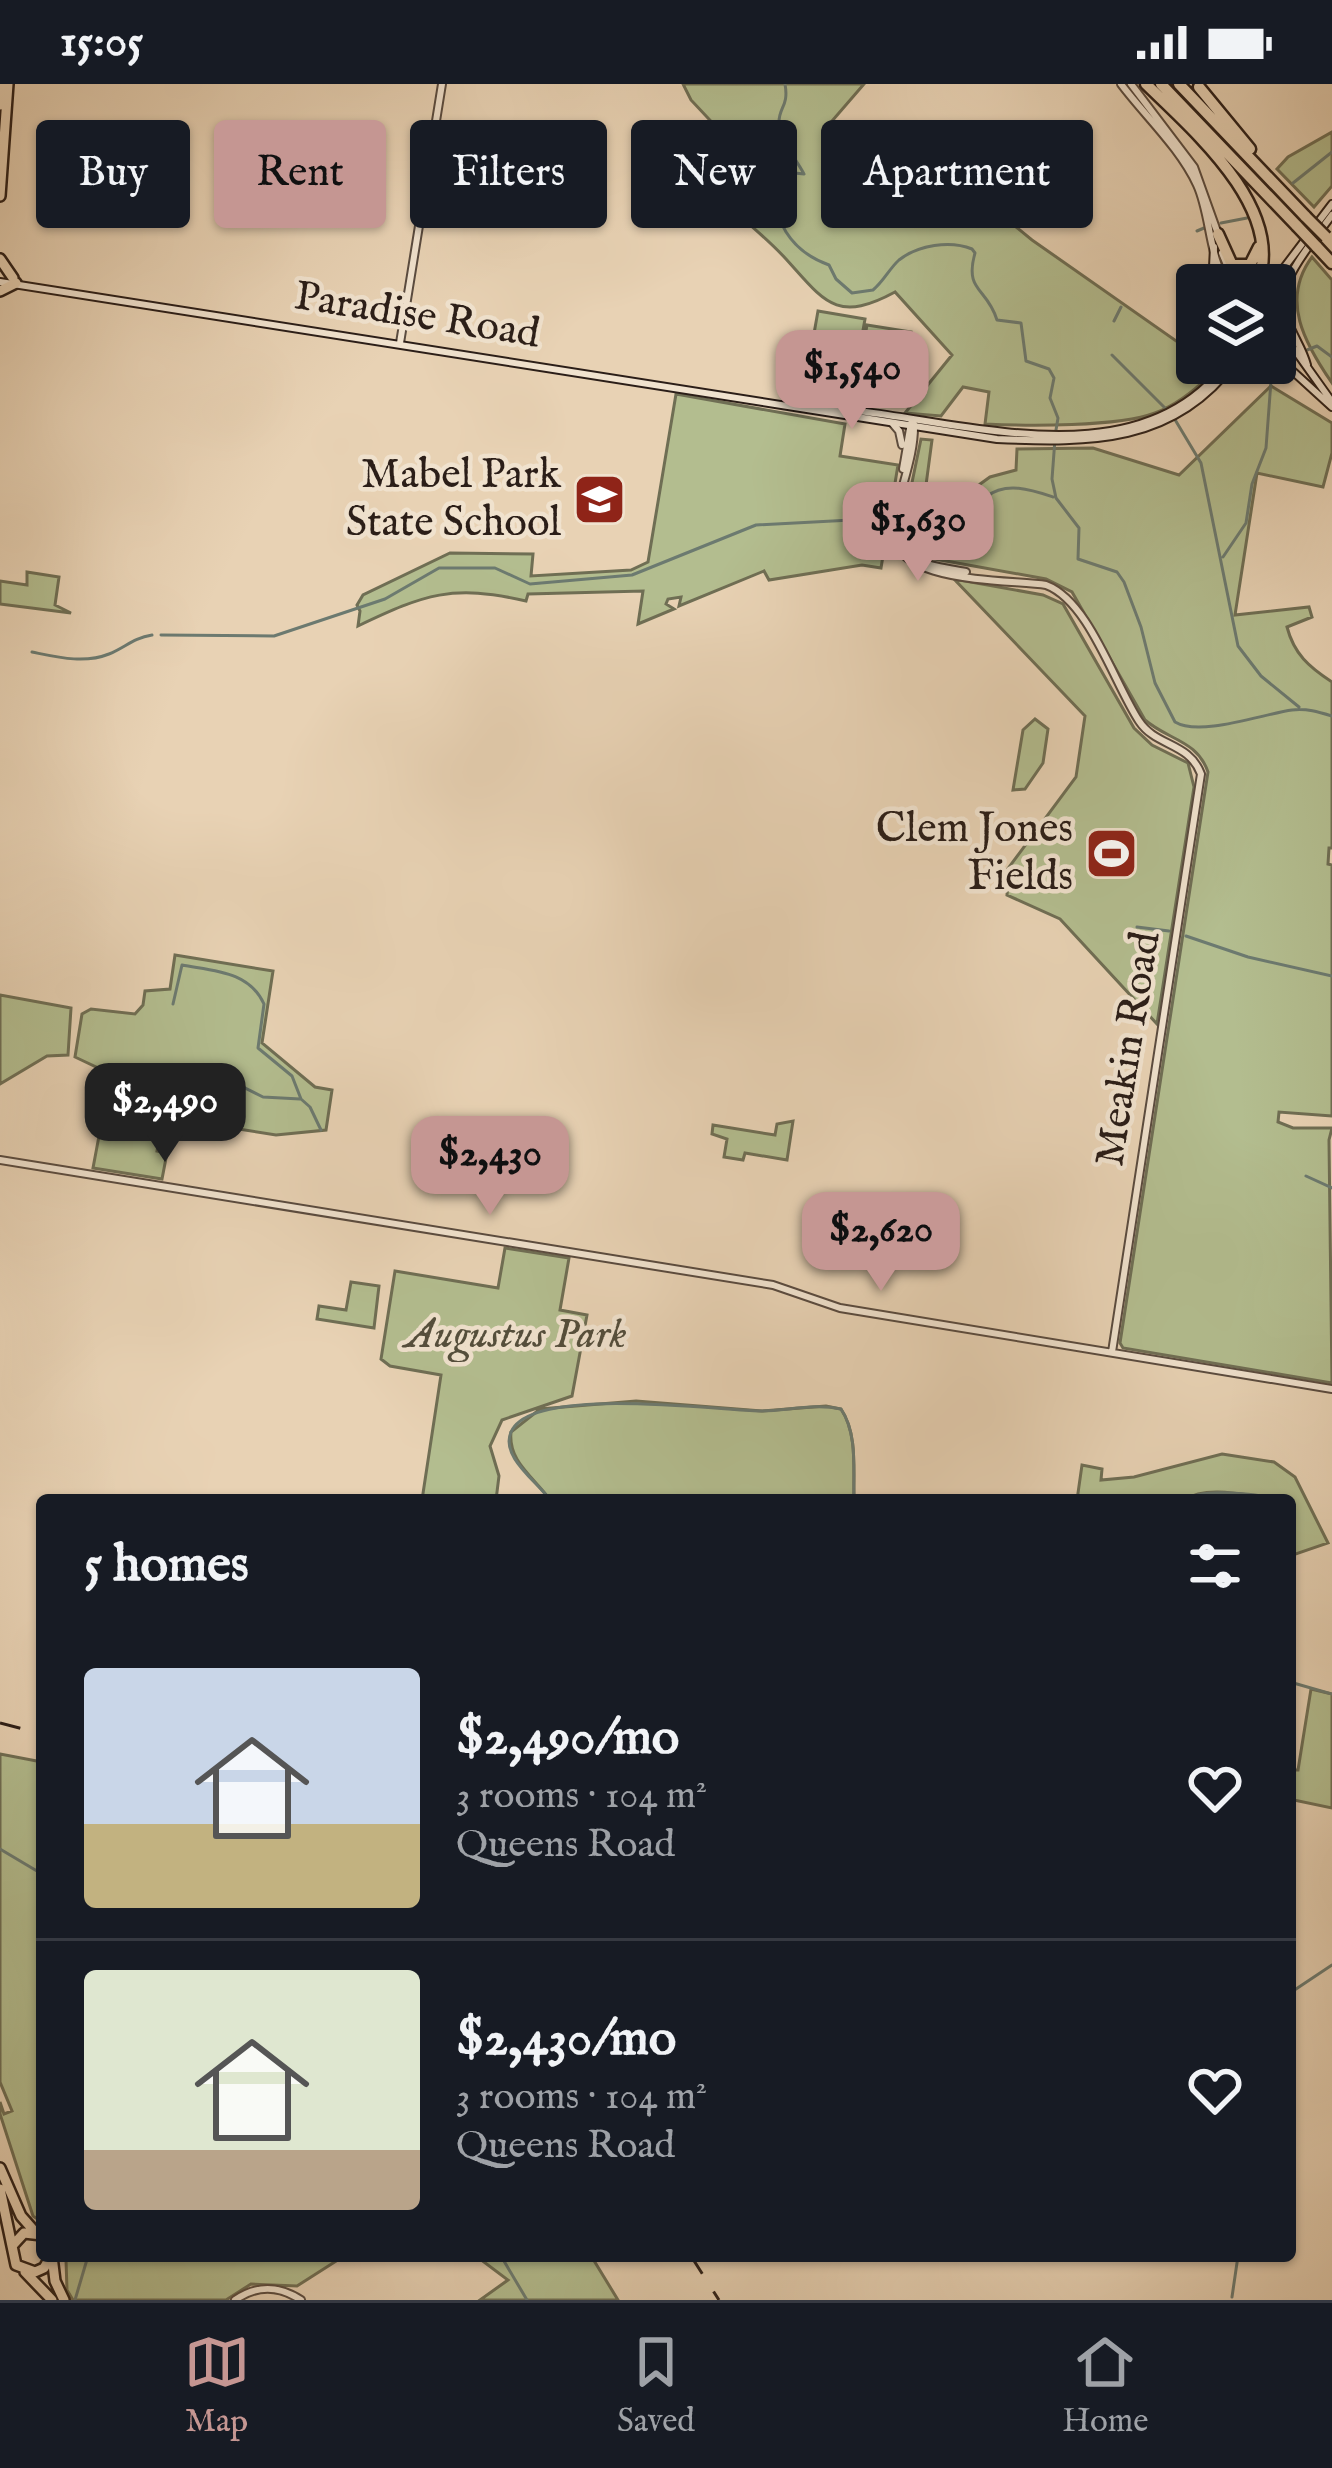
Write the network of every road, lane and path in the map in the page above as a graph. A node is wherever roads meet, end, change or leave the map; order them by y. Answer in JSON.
{"nodes":[{"id":1,"x":5,"y":84,"type":"edge"},
{"id":2,"x":442,"y":84,"type":"edge"},
{"id":3,"x":1121,"y":84,"type":"edge"},
{"id":4,"x":1131,"y":84,"type":"edge"},
{"id":5,"x":1146,"y":84,"type":"edge"},
{"id":6,"x":1161,"y":84,"type":"edge"},
{"id":7,"x":1179,"y":84,"type":"edge"},
{"id":8,"x":1199,"y":86,"type":"edge"},
{"id":9,"x":0,"y":105,"type":"edge"},
{"id":10,"x":0,"y":196,"type":"edge"},
{"id":11,"x":1332,"y":204,"type":"edge"},
{"id":12,"x":1332,"y":214,"type":"edge"},
{"id":13,"x":1301,"y":222,"type":"junction"},
{"id":14,"x":1259,"y":232,"type":"junction"},
{"id":15,"x":1218,"y":234,"type":"junction"},
{"id":16,"x":1324,"y":242,"type":"edge"},
{"id":17,"x":0,"y":259,"type":"edge"},
{"id":18,"x":1332,"y":262,"type":"edge"},
{"id":19,"x":1214,"y":264,"type":"edge"},
{"id":20,"x":1226,"y":264,"type":"edge"},
{"id":21,"x":1261,"y":264,"type":"edge"},
{"id":22,"x":1287,"y":264,"type":"edge"},
{"id":23,"x":1296,"y":264,"type":"edge"},
{"id":24,"x":0,"y":279,"type":"edge"},
{"id":25,"x":15,"y":281,"type":"junction"},
{"id":26,"x":0,"y":291,"type":"edge"},
{"id":27,"x":1296,"y":338,"type":"edge"},
{"id":28,"x":400,"y":344,"type":"junction"},
{"id":29,"x":1296,"y":350,"type":"edge"},
{"id":30,"x":1307,"y":365,"type":"junction"},
{"id":31,"x":1296,"y":373,"type":"edge"},
{"id":32,"x":1216,"y":384,"type":"edge"},
{"id":33,"x":1332,"y":405,"type":"edge"},
{"id":34,"x":794,"y":406,"type":"junction"},
{"id":35,"x":893,"y":424,"type":"junction"},
{"id":36,"x":912,"y":425,"type":"junction"},
{"id":37,"x":904,"y":454,"type":"junction"},
{"id":38,"x":904,"y":471,"type":"junction"},
{"id":39,"x":0,"y":1160,"type":"edge"},
{"id":40,"x":1112,"y":1352,"type":"junction"},
{"id":41,"x":1332,"y":1389,"type":"edge"},
{"id":42,"x":0,"y":2168,"type":"edge"},
{"id":43,"x":0,"y":2189,"type":"edge"},
{"id":44,"x":36,"y":2231,"type":"edge"},
{"id":45,"x":36,"y":2234,"type":"edge"},
{"id":46,"x":12,"y":2246,"type":"junction"},
{"id":47,"x":48,"y":2262,"type":"edge"},
{"id":48,"x":52,"y":2262,"type":"edge"},
{"id":49,"x":26,"y":2272,"type":"junction"},
{"id":50,"x":56,"y":2297,"type":"edge"},
{"id":51,"x":235,"y":2300,"type":"edge"},
{"id":52,"x":301,"y":2300,"type":"edge"}],
"edges":[{"from":1,"to":9,"type":"main road"},
{"from":1,"to":10,"type":"main road"},
{"from":2,"to":28,"type":"street"},
{"from":3,"to":19,"type":"street"},
{"from":4,"to":15,"type":"street"},
{"from":5,"to":14,"type":"highway"},
{"from":6,"to":13,"type":"highway"},
{"from":7,"to":13,"type":"highway"},
{"from":8,"to":13,"type":"highway"},
{"from":11,"to":22,"type":"street"},
{"from":12,"to":23,"type":"street"},
{"from":13,"to":16,"type":"highway","bridge":true},
{"from":14,"to":15,"type":"highway"},
{"from":14,"to":21,"type":"highway"},
{"from":15,"to":20,"type":"street"},
{"from":16,"to":18,"type":"highway"},
{"from":17,"to":25,"type":"main road"},
{"from":24,"to":25,"type":"street","name":"Paradise Road"},
{"from":25,"to":26,"type":"main road"},
{"from":25,"to":28,"type":"street","name":"Paradise Road"},
{"from":27,"to":30,"type":"street"},
{"from":28,"to":34,"type":"street","name":"Paradise Road"},
{"from":29,"to":30,"type":"street"},
{"from":30,"to":33,"type":"street"},
{"from":31,"to":33,"type":"street"},
{"from":32,"to":36,"type":"street","name":"Paradise Road"},
{"from":34,"to":35,"type":"street","name":"Paradise Road"},
{"from":34,"to":36,"type":"street","name":"Paradise Road"},
{"from":35,"to":36,"type":"street","name":"Paradise Road"},
{"from":35,"to":37,"type":"street"},
{"from":36,"to":37,"type":"street","name":"Meakin Road"},
{"from":36,"to":38,"type":"street","name":"Meakin Road"},
{"from":37,"to":38,"type":"street","name":"Meakin Road"},
{"from":38,"to":40,"type":"street","name":"Meakin Road"},
{"from":39,"to":40,"type":"street"},
{"from":40,"to":41,"type":"street"},
{"from":42,"to":44,"type":"main road"},
{"from":43,"to":46,"type":"main road"},
{"from":45,"to":46,"type":"main road"},
{"from":46,"to":49,"type":"main road"},
{"from":47,"to":49,"type":"main road"},
{"from":48,"to":50,"type":"main road"},
{"from":49,"to":50,"type":"main road"},
{"from":51,"to":52,"type":"street"}]}
